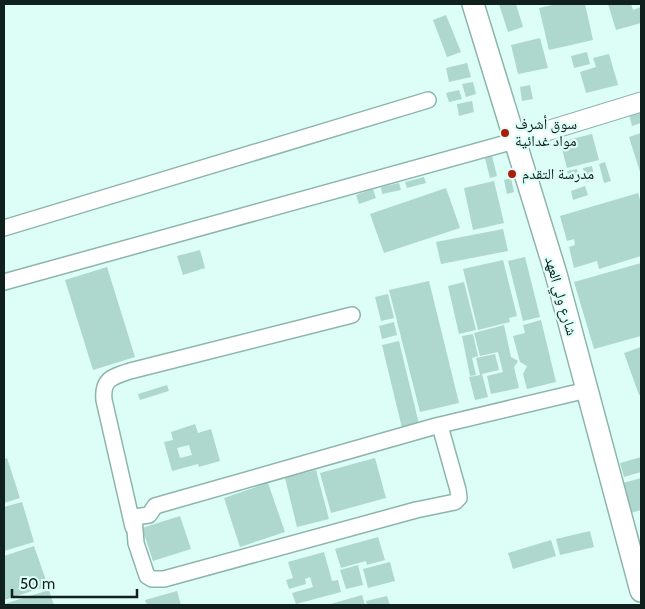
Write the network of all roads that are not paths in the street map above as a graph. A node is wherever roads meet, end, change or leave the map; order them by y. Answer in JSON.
{"nodes":[{"id":1,"x":473,"y":4,"type":"edge"},
{"id":2,"x":428,"y":100,"type":"dead end"},
{"id":3,"x":641,"y":102,"type":"edge"},
{"id":4,"x":514,"y":141,"type":"junction"},
{"id":5,"x":4,"y":228,"type":"edge"},
{"id":6,"x":4,"y":282,"type":"edge"},
{"id":7,"x":352,"y":315,"type":"dead end"},
{"id":8,"x":587,"y":390,"type":"junction"},
{"id":9,"x":440,"y":426,"type":"junction"},
{"id":10,"x":136,"y":543,"type":"junction"},
{"id":11,"x":641,"y":591,"type":"edge"}],
"edges":[{"from":1,"to":4,"type":"main road","name":"شارع ولي العهد"},
{"from":2,"to":5,"type":"street"},
{"from":3,"to":4,"type":"street"},
{"from":4,"to":6,"type":"street"},
{"from":4,"to":8,"type":"main road","name":"شارع ولي العهد"},
{"from":7,"to":10,"type":"street"},
{"from":8,"to":9,"type":"street"},
{"from":8,"to":11,"type":"main road","name":"شارع ولي العهد"},
{"from":9,"to":10,"type":"street"},
{"from":9,"to":10,"type":"street"}]}
